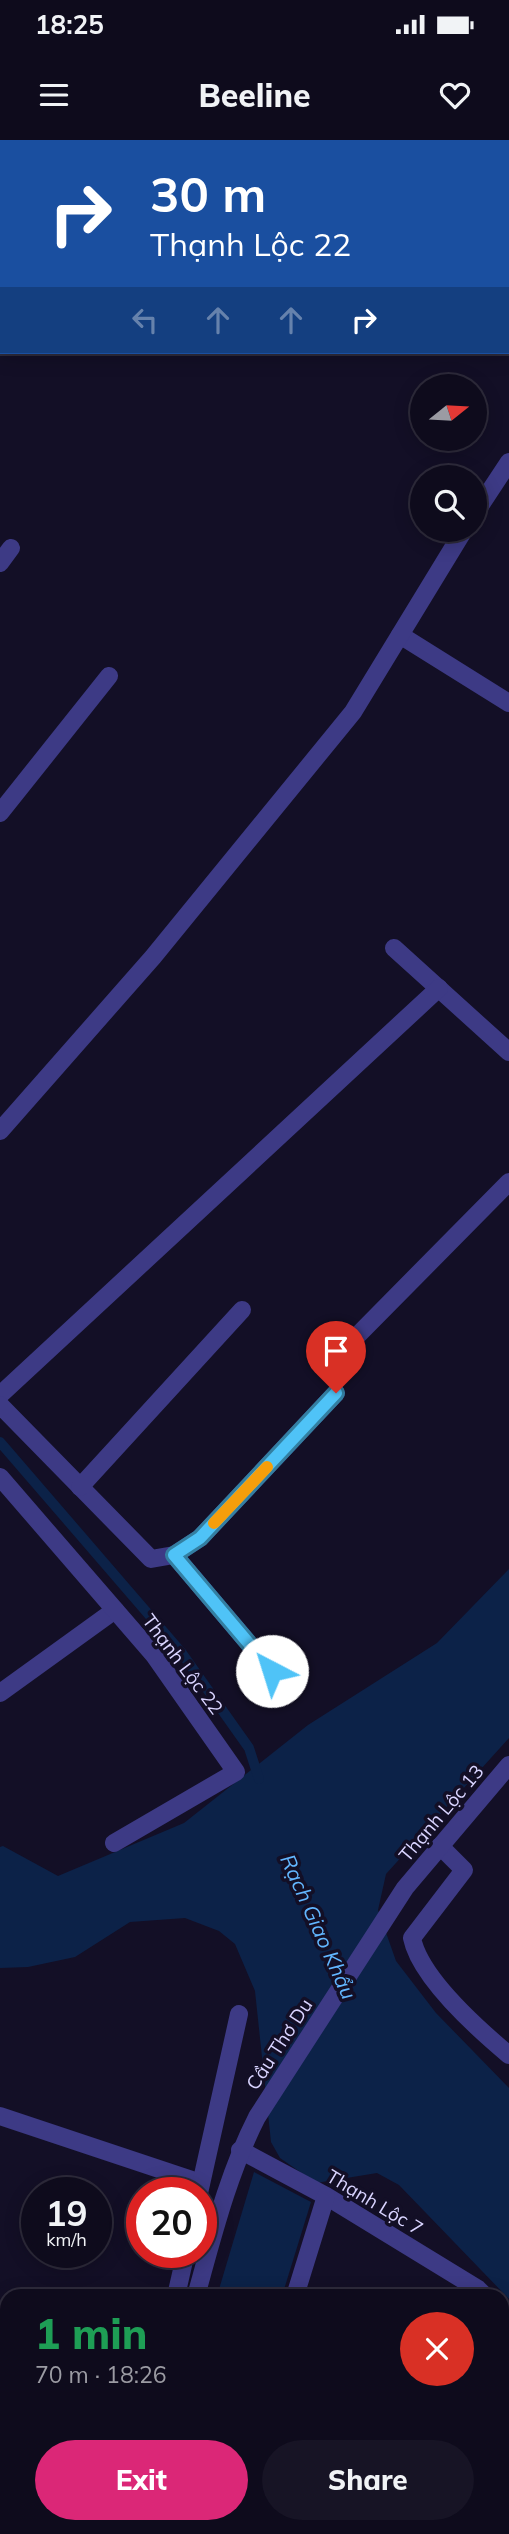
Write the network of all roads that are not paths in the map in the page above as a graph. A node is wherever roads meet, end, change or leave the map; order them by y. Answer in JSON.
{"nodes":[{"id":1,"x":509,"y":462,"type":"edge"},
{"id":2,"x":487,"y":495,"type":"edge"},
{"id":3,"x":457,"y":542,"type":"edge"},
{"id":4,"x":11,"y":548,"type":"dead end"},
{"id":5,"x":0,"y":563,"type":"edge"},
{"id":6,"x":400,"y":635,"type":"junction"},
{"id":7,"x":109,"y":676,"type":"dead end"},
{"id":8,"x":509,"y":703,"type":"edge"},
{"id":9,"x":0,"y":813,"type":"edge"},
{"id":10,"x":394,"y":948,"type":"dead end"},
{"id":11,"x":439,"y":988,"type":"junction"},
{"id":12,"x":509,"y":1052,"type":"edge"},
{"id":13,"x":0,"y":1131,"type":"edge"},
{"id":14,"x":509,"y":1182,"type":"edge"},
{"id":15,"x":242,"y":1310,"type":"dead end"},
{"id":16,"x":353,"y":1340,"type":"dead end"},
{"id":17,"x":336,"y":1393,"type":"dead end"},
{"id":18,"x":0,"y":1395,"type":"edge"},
{"id":19,"x":0,"y":1405,"type":"edge"},
{"id":20,"x":0,"y":1477,"type":"edge"},
{"id":21,"x":80,"y":1487,"type":"junction"},
{"id":22,"x":174,"y":1555,"type":"junction"},
{"id":23,"x":115,"y":1610,"type":"junction"},
{"id":24,"x":272,"y":1671,"type":"dead end"},
{"id":25,"x":0,"y":1693,"type":"edge"},
{"id":26,"x":509,"y":1765,"type":"edge"},
{"id":27,"x":114,"y":1843,"type":"dead end"},
{"id":28,"x":440,"y":1846,"type":"junction"},
{"id":29,"x":405,"y":1888,"type":"joint"},
{"id":30,"x":239,"y":2014,"type":"dead end"},
{"id":31,"x":509,"y":2055,"type":"edge"},
{"id":32,"x":0,"y":2116,"type":"edge"},
{"id":33,"x":240,"y":2150,"type":"junction"},
{"id":34,"x":169,"y":2177,"type":"edge"},
{"id":35,"x":202,"y":2177,"type":"edge"},
{"id":36,"x":326,"y":2196,"type":"junction"},
{"id":37,"x":182,"y":2268,"type":"edge"},
{"id":38,"x":178,"y":2289,"type":"edge"},
{"id":39,"x":198,"y":2289,"type":"edge"},
{"id":40,"x":297,"y":2289,"type":"edge"},
{"id":41,"x":478,"y":2289,"type":"edge"}],
"edges":[{"from":1,"to":2,"type":"street"},
{"from":3,"to":6,"type":"street"},
{"from":4,"to":5,"type":"street"},
{"from":6,"to":8,"type":"street"},
{"from":6,"to":13,"type":"street"},
{"from":7,"to":9,"type":"street"},
{"from":10,"to":11,"type":"street"},
{"from":11,"to":12,"type":"street"},
{"from":11,"to":18,"type":"street"},
{"from":14,"to":16,"type":"street"},
{"from":15,"to":21,"type":"street"},
{"from":17,"to":22,"type":"street"},
{"from":19,"to":21,"type":"street"},
{"from":20,"to":23,"type":"street","name":"Thạnh Lộc 22"},
{"from":21,"to":22,"type":"street"},
{"from":22,"to":24,"type":"street"},
{"from":23,"to":25,"type":"street"},
{"from":23,"to":27,"type":"street","name":"Thạnh Lộc 22"},
{"from":26,"to":28,"type":"street","name":"Thạnh Lộc 13"},
{"from":28,"to":29,"type":"street","name":"Thạnh Lộc 13"},
{"from":28,"to":31,"type":"street"},
{"from":29,"to":33,"type":"street","name":"Cầu Thơ Du"},
{"from":30,"to":35,"type":"street"},
{"from":32,"to":34,"type":"street"},
{"from":33,"to":36,"type":"street","name":"Thạnh Lộc 7"},
{"from":33,"to":39,"type":"street"},
{"from":36,"to":40,"type":"street"},
{"from":36,"to":41,"type":"street","name":"Thạnh Lộc 7"},
{"from":37,"to":38,"type":"street"}]}
